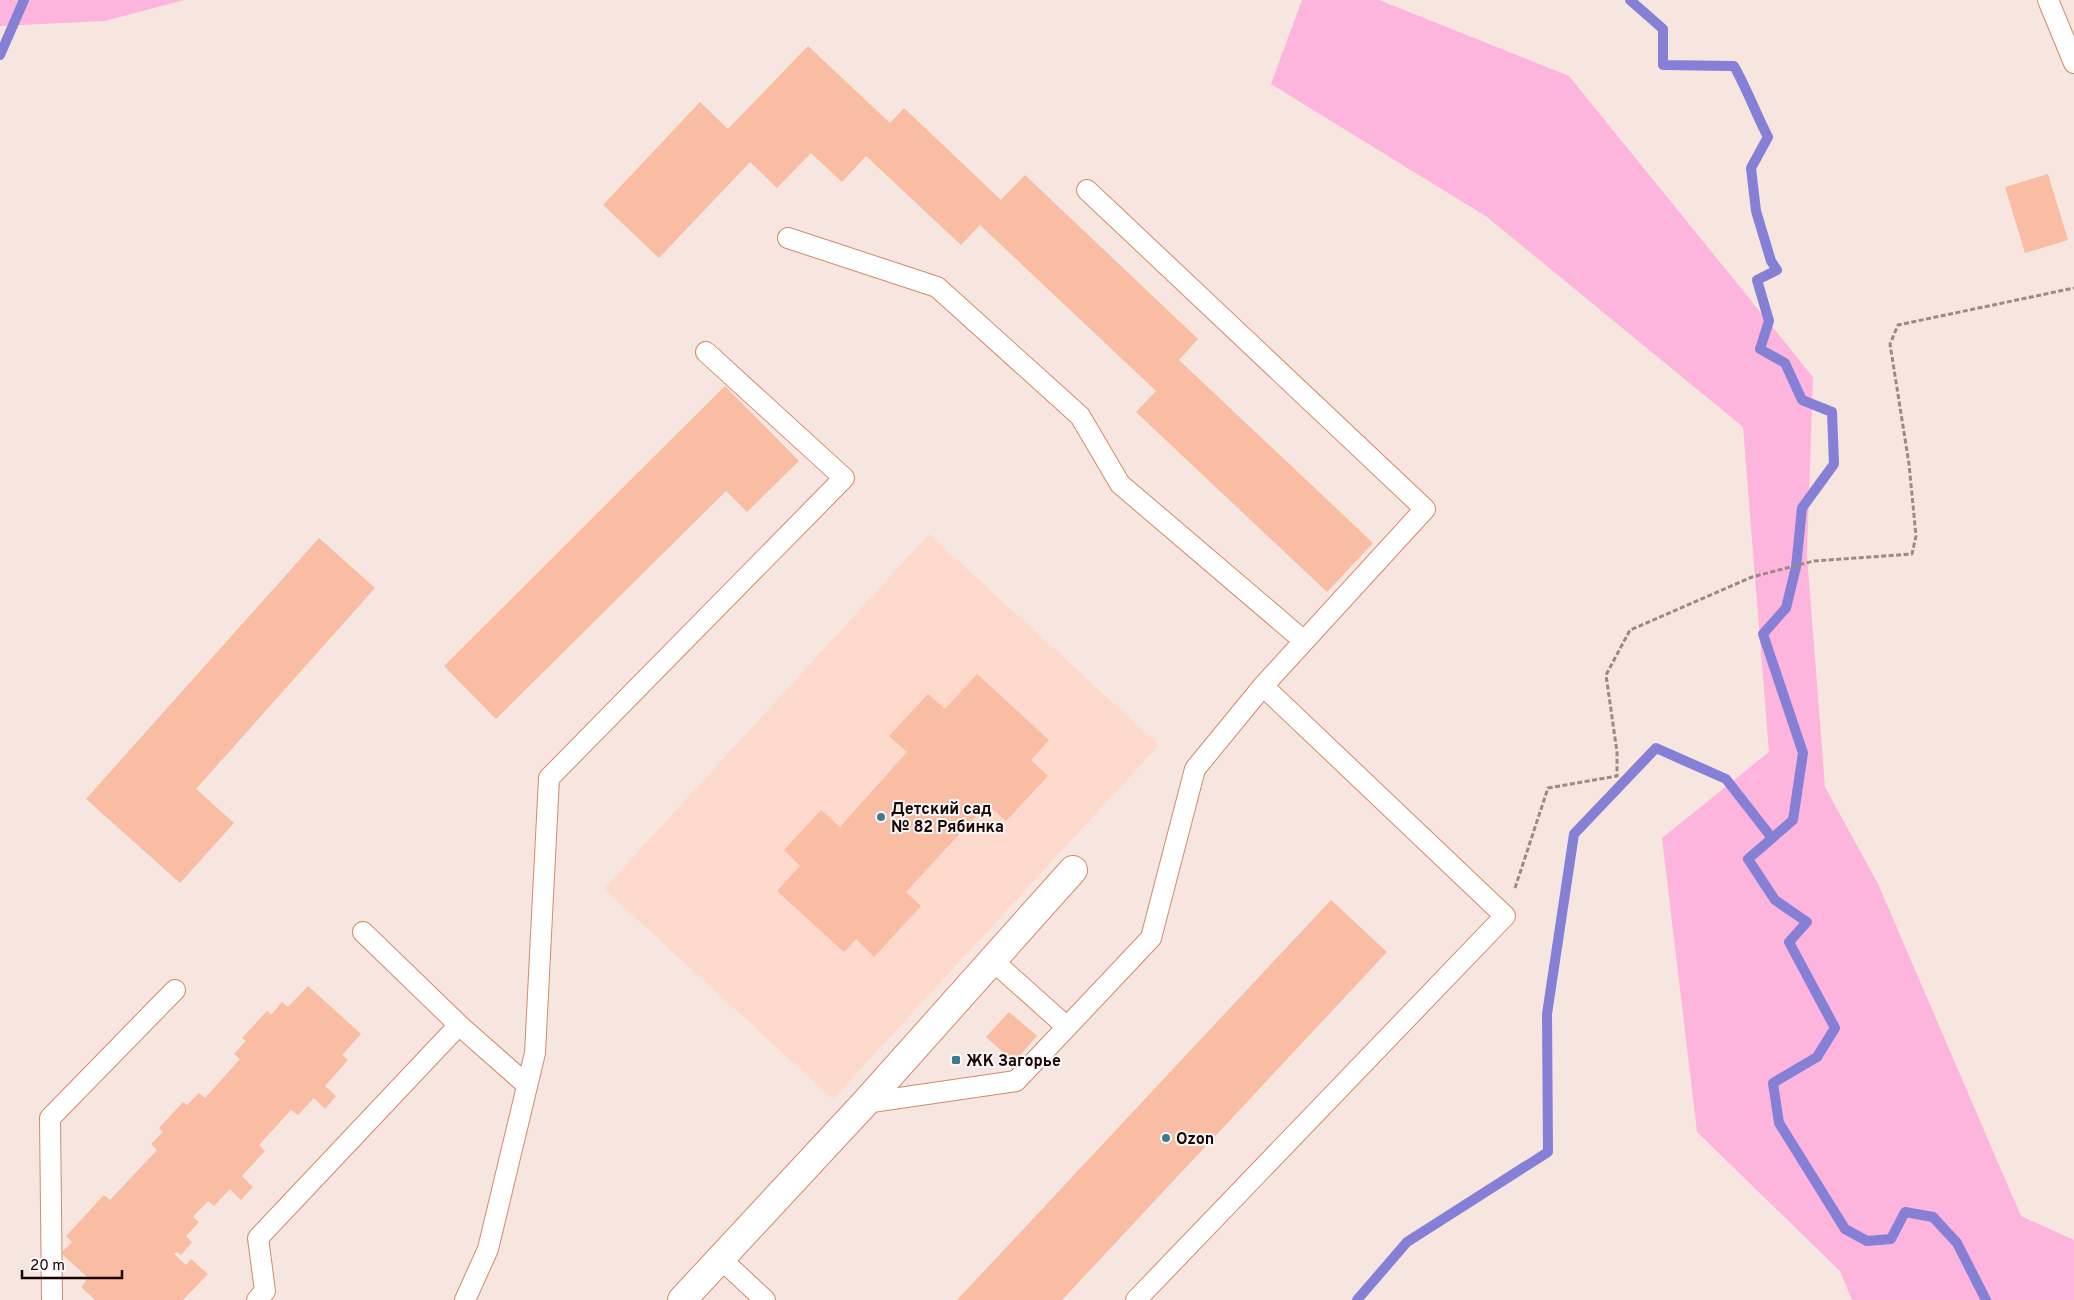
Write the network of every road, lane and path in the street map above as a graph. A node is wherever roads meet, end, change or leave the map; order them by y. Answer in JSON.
{"nodes":[{"id":1,"x":2048,"y":0,"type":"edge"},
{"id":2,"x":2074,"y":63,"type":"edge"},
{"id":3,"x":1086,"y":190,"type":"dead end"},
{"id":4,"x":788,"y":238,"type":"dead end"},
{"id":5,"x":2074,"y":288,"type":"edge"},
{"id":6,"x":706,"y":352,"type":"dead end"},
{"id":7,"x":1304,"y":641,"type":"junction"},
{"id":8,"x":1263,"y":686,"type":"junction"},
{"id":9,"x":1073,"y":870,"type":"dead end"},
{"id":10,"x":1505,"y":916,"type":"junction"},
{"id":11,"x":363,"y":932,"type":"dead end"},
{"id":12,"x":992,"y":960,"type":"junction"},
{"id":13,"x":174,"y":990,"type":"dead end"},
{"id":14,"x":459,"y":1025,"type":"junction"},
{"id":15,"x":1067,"y":1027,"type":"junction"},
{"id":16,"x":527,"y":1085,"type":"junction"},
{"id":17,"x":864,"y":1103,"type":"junction"},
{"id":18,"x":721,"y":1259,"type":"junction"},
{"id":19,"x":52,"y":1300,"type":"edge"},
{"id":20,"x":257,"y":1300,"type":"edge"},
{"id":21,"x":465,"y":1300,"type":"edge"},
{"id":22,"x":682,"y":1300,"type":"edge"},
{"id":23,"x":765,"y":1300,"type":"edge"},
{"id":24,"x":1136,"y":1300,"type":"edge"}],
"edges":[{"from":1,"to":2,"type":"lane"},
{"from":3,"to":7,"type":"lane"},
{"from":4,"to":7,"type":"lane"},
{"from":5,"to":10,"type":"path"},
{"from":6,"to":16,"type":"lane"},
{"from":7,"to":8,"type":"lane"},
{"from":8,"to":10,"type":"lane"},
{"from":8,"to":15,"type":"lane"},
{"from":9,"to":12,"type":"street"},
{"from":10,"to":24,"type":"lane"},
{"from":11,"to":14,"type":"lane"},
{"from":12,"to":15,"type":"lane"},
{"from":12,"to":17,"type":"street"},
{"from":13,"to":19,"type":"lane"},
{"from":14,"to":16,"type":"lane"},
{"from":14,"to":20,"type":"lane"},
{"from":15,"to":17,"type":"lane"},
{"from":16,"to":21,"type":"lane"},
{"from":17,"to":18,"type":"street"},
{"from":18,"to":22,"type":"street"},
{"from":18,"to":23,"type":"lane"}]}
